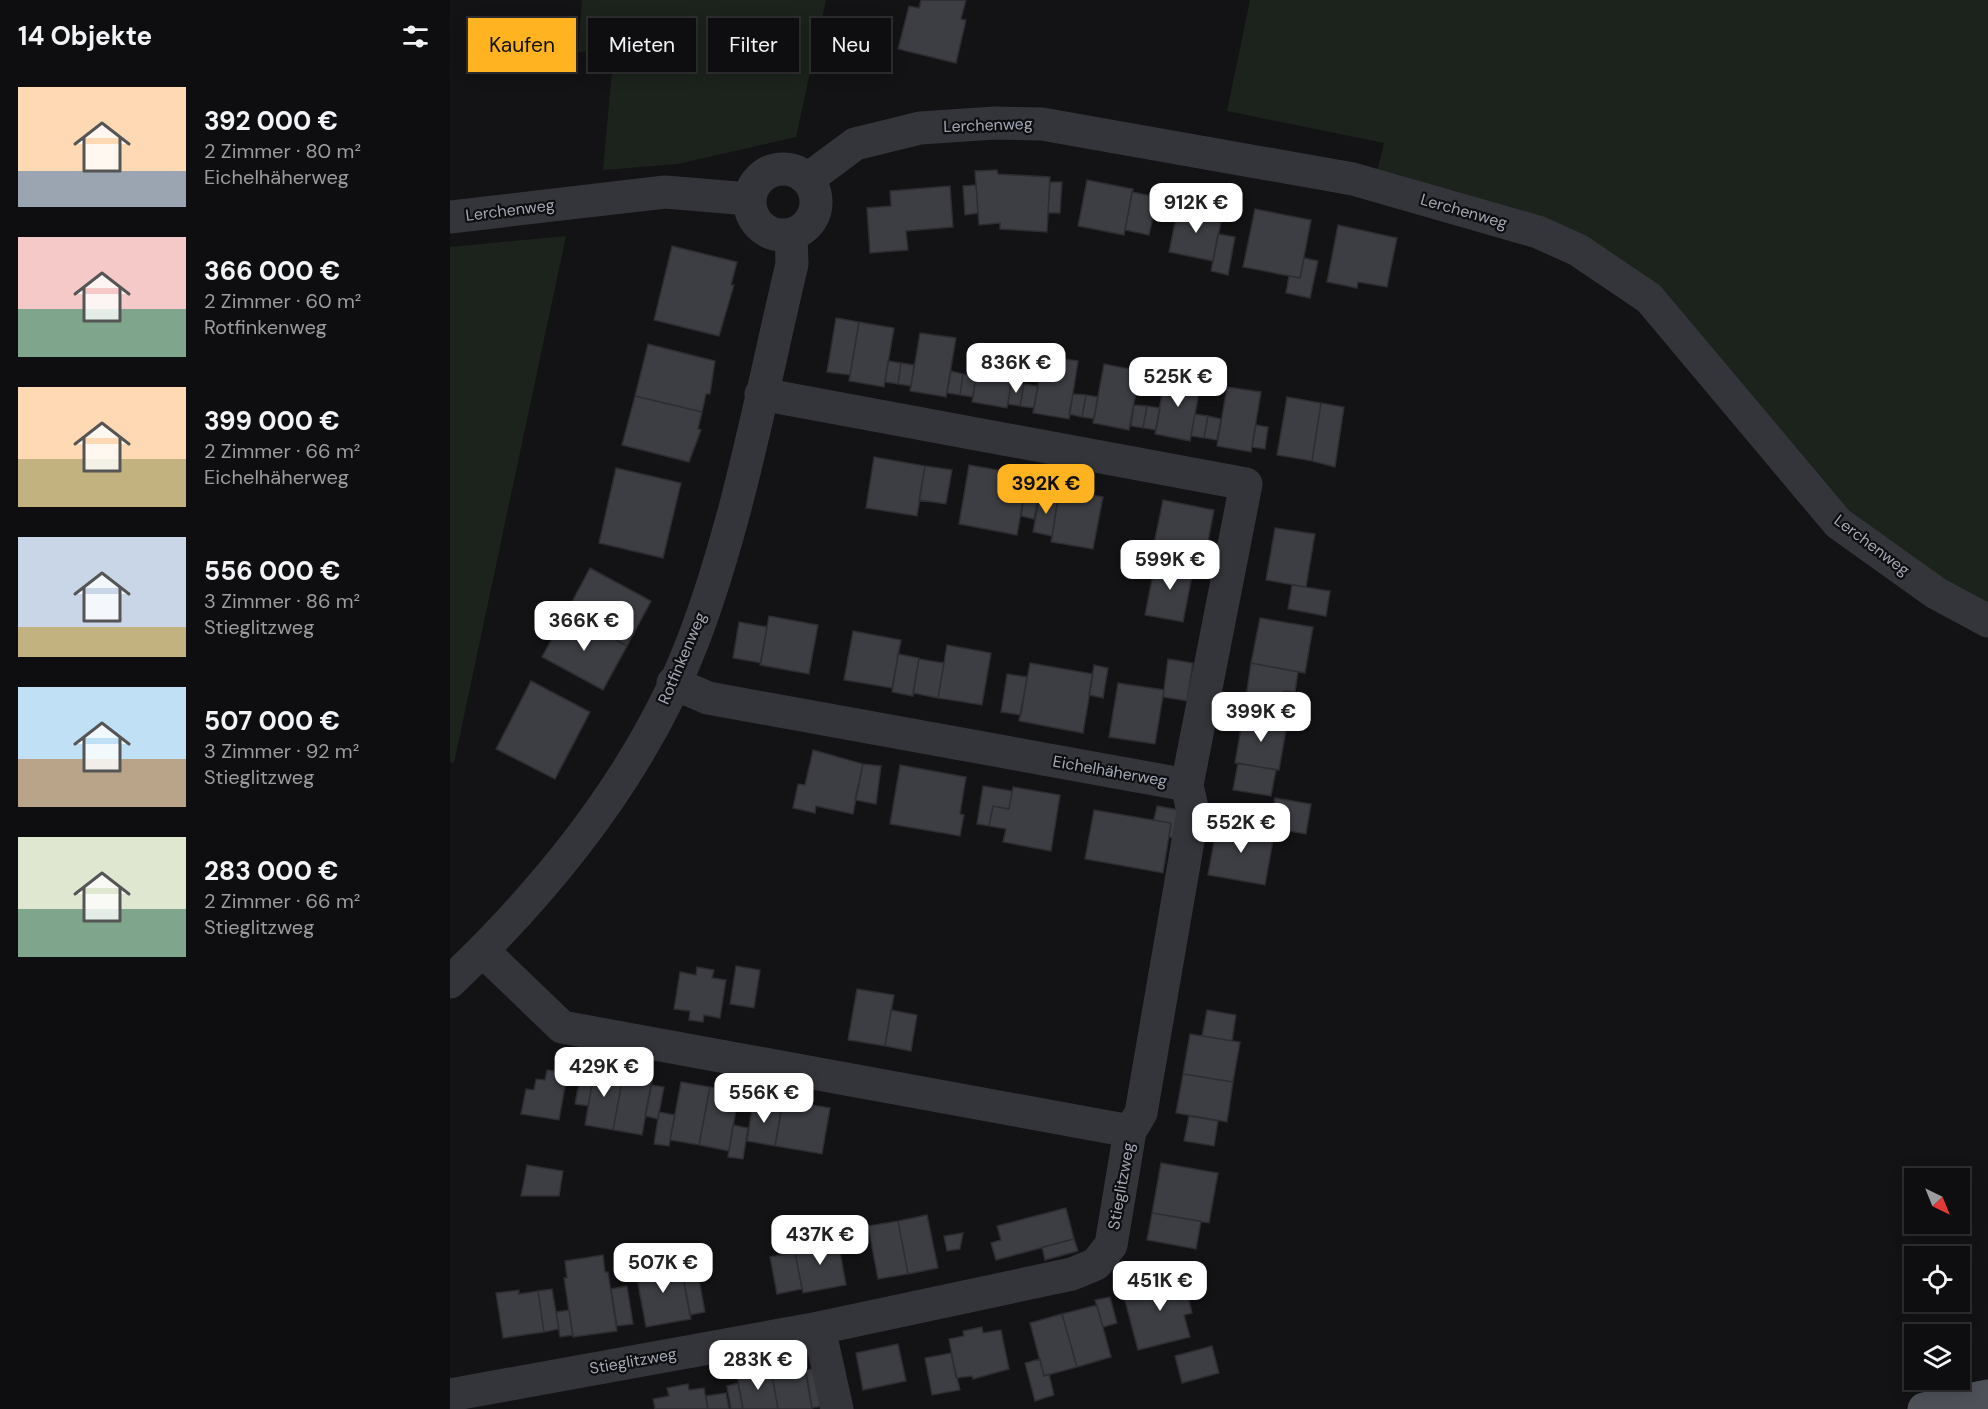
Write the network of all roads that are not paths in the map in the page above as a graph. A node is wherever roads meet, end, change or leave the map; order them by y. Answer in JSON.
{"nodes":[{"id":1,"x":808,"y":179,"type":"junction"},
{"id":2,"x":749,"y":199,"type":"junction"},
{"id":3,"x":450,"y":217,"type":"edge"},
{"id":4,"x":791,"y":235,"type":"junction"},
{"id":5,"x":761,"y":394,"type":"junction"},
{"id":6,"x":1988,"y":621,"type":"edge"},
{"id":7,"x":674,"y":683,"type":"junction"},
{"id":8,"x":1187,"y":785,"type":"junction"},
{"id":9,"x":483,"y":951,"type":"junction"},
{"id":10,"x":450,"y":982,"type":"edge"},
{"id":11,"x":1130,"y":1131,"type":"junction"},
{"id":12,"x":819,"y":1328,"type":"junction"},
{"id":13,"x":450,"y":1395,"type":"edge"},
{"id":14,"x":1988,"y":1396,"type":"edge"},
{"id":15,"x":837,"y":1409,"type":"edge"},
{"id":16,"x":1924,"y":1409,"type":"edge"}],
"edges":[{"from":1,"to":2,"type":"street"},
{"from":1,"to":4,"type":"street"},
{"from":1,"to":6,"type":"street","name":"Lerchenweg"},
{"from":2,"to":3,"type":"street","name":"Lerchenweg"},
{"from":2,"to":4,"type":"street"},
{"from":4,"to":5,"type":"street","name":"Rotfinkenweg"},
{"from":5,"to":7,"type":"street","name":"Rotfinkenweg"},
{"from":5,"to":8,"type":"street","name":"Eichelhäherweg"},
{"from":7,"to":8,"type":"street","name":"Eichelhäherweg"},
{"from":7,"to":9,"type":"street","name":"Rotfinkenweg"},
{"from":8,"to":11,"type":"street"},
{"from":9,"to":10,"type":"street","name":"Rotfinkenweg"},
{"from":9,"to":11,"type":"street","name":"Stieglitzweg"},
{"from":11,"to":12,"type":"street","name":"Stieglitzweg"},
{"from":12,"to":13,"type":"street","name":"Stieglitzweg"},
{"from":12,"to":15,"type":"street"},
{"from":14,"to":16,"type":"main road"}]}
